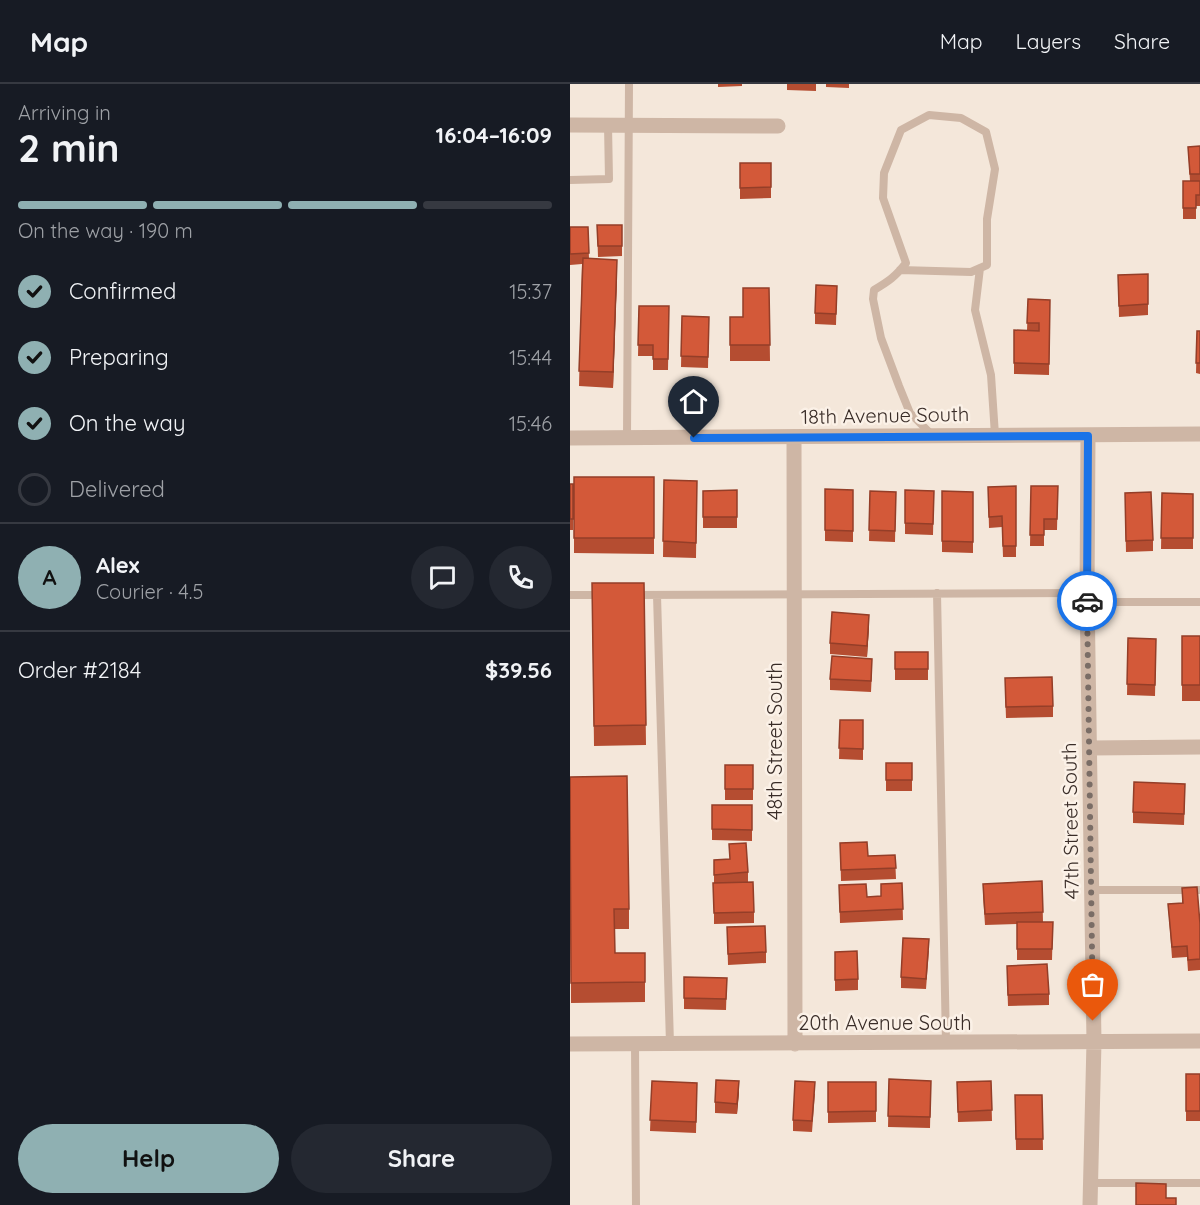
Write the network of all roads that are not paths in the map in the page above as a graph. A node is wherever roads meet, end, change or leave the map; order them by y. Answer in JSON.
{"nodes":[{"id":1,"x":629,"y":84,"type":"edge"},
{"id":2,"x":570,"y":126,"type":"edge"},
{"id":3,"x":608,"y":126,"type":"junction"},
{"id":4,"x":629,"y":126,"type":"junction"},
{"id":5,"x":778,"y":126,"type":"dead end"},
{"id":6,"x":570,"y":180,"type":"edge"},
{"id":7,"x":980,"y":268,"type":"junction"},
{"id":8,"x":900,"y":270,"type":"junction"},
{"id":9,"x":1200,"y":434,"type":"edge"},
{"id":10,"x":932,"y":435,"type":"junction"},
{"id":11,"x":995,"y":435,"type":"junction"},
{"id":12,"x":1088,"y":436,"type":"junction"},
{"id":13,"x":794,"y":437,"type":"junction"},
{"id":14,"x":570,"y":438,"type":"edge"},
{"id":15,"x":627,"y":438,"type":"junction"},
{"id":16,"x":937,"y":593,"type":"junction"},
{"id":17,"x":794,"y":594,"type":"junction"},
{"id":18,"x":570,"y":595,"type":"edge"},
{"id":19,"x":613,"y":595,"type":"edge"},
{"id":20,"x":624,"y":595,"type":"edge"},
{"id":21,"x":657,"y":595,"type":"junction"},
{"id":22,"x":1087,"y":597,"type":"junction"},
{"id":23,"x":1200,"y":602,"type":"edge"},
{"id":24,"x":1200,"y":747,"type":"edge"},
{"id":25,"x":1090,"y":748,"type":"junction"},
{"id":26,"x":1092,"y":890,"type":"junction"},
{"id":27,"x":1200,"y":890,"type":"edge"},
{"id":28,"x":1200,"y":1041,"type":"edge"},
{"id":29,"x":1094,"y":1042,"type":"junction"},
{"id":30,"x":946,"y":1043,"type":"junction"},
{"id":31,"x":570,"y":1044,"type":"edge"},
{"id":32,"x":635,"y":1044,"type":"junction"},
{"id":33,"x":670,"y":1044,"type":"junction"},
{"id":34,"x":795,"y":1044,"type":"junction"},
{"id":35,"x":1090,"y":1183,"type":"junction"},
{"id":36,"x":1200,"y":1183,"type":"edge"},
{"id":37,"x":636,"y":1205,"type":"edge"},
{"id":38,"x":1090,"y":1205,"type":"edge"}],
"edges":[{"from":1,"to":4,"type":"lane"},
{"from":2,"to":3,"type":"street"},
{"from":3,"to":4,"type":"street"},
{"from":3,"to":6,"type":"lane"},
{"from":4,"to":5,"type":"street"},
{"from":4,"to":15,"type":"lane"},
{"from":7,"to":8,"type":"lane"},
{"from":7,"to":8,"type":"lane"},
{"from":7,"to":11,"type":"lane"},
{"from":8,"to":10,"type":"lane"},
{"from":9,"to":12,"type":"street","name":"18th Avenue South"},
{"from":10,"to":11,"type":"street","name":"18th Avenue South"},
{"from":10,"to":13,"type":"street","name":"18th Avenue South"},
{"from":11,"to":12,"type":"street","name":"18th Avenue South"},
{"from":12,"to":22,"type":"street","name":"47th Street South"},
{"from":13,"to":15,"type":"street","name":"18th Avenue South"},
{"from":13,"to":17,"type":"street","name":"48th Street South"},
{"from":14,"to":15,"type":"street","name":"18th Avenue South"},
{"from":16,"to":17,"type":"lane"},
{"from":16,"to":22,"type":"lane"},
{"from":16,"to":30,"type":"lane"},
{"from":17,"to":21,"type":"lane"},
{"from":17,"to":34,"type":"street","name":"48th Street South"},
{"from":18,"to":19,"type":"lane"},
{"from":20,"to":21,"type":"lane"},
{"from":21,"to":33,"type":"lane"},
{"from":22,"to":23,"type":"lane"},
{"from":22,"to":25,"type":"street","name":"47th Street South"},
{"from":24,"to":25,"type":"street"},
{"from":25,"to":26,"type":"street","name":"47th Street South"},
{"from":26,"to":27,"type":"lane"},
{"from":26,"to":29,"type":"street","name":"47th Street South"},
{"from":28,"to":29,"type":"street","name":"20th Avenue South"},
{"from":29,"to":30,"type":"street","name":"20th Avenue South"},
{"from":29,"to":35,"type":"street","name":"47th Street South"},
{"from":30,"to":34,"type":"street","name":"20th Avenue South"},
{"from":31,"to":32,"type":"street","name":"20th Avenue South"},
{"from":32,"to":33,"type":"street","name":"20th Avenue South"},
{"from":32,"to":37,"type":"lane"},
{"from":33,"to":34,"type":"street","name":"20th Avenue South"},
{"from":35,"to":36,"type":"lane"},
{"from":35,"to":38,"type":"street","name":"47th Street South"}]}
